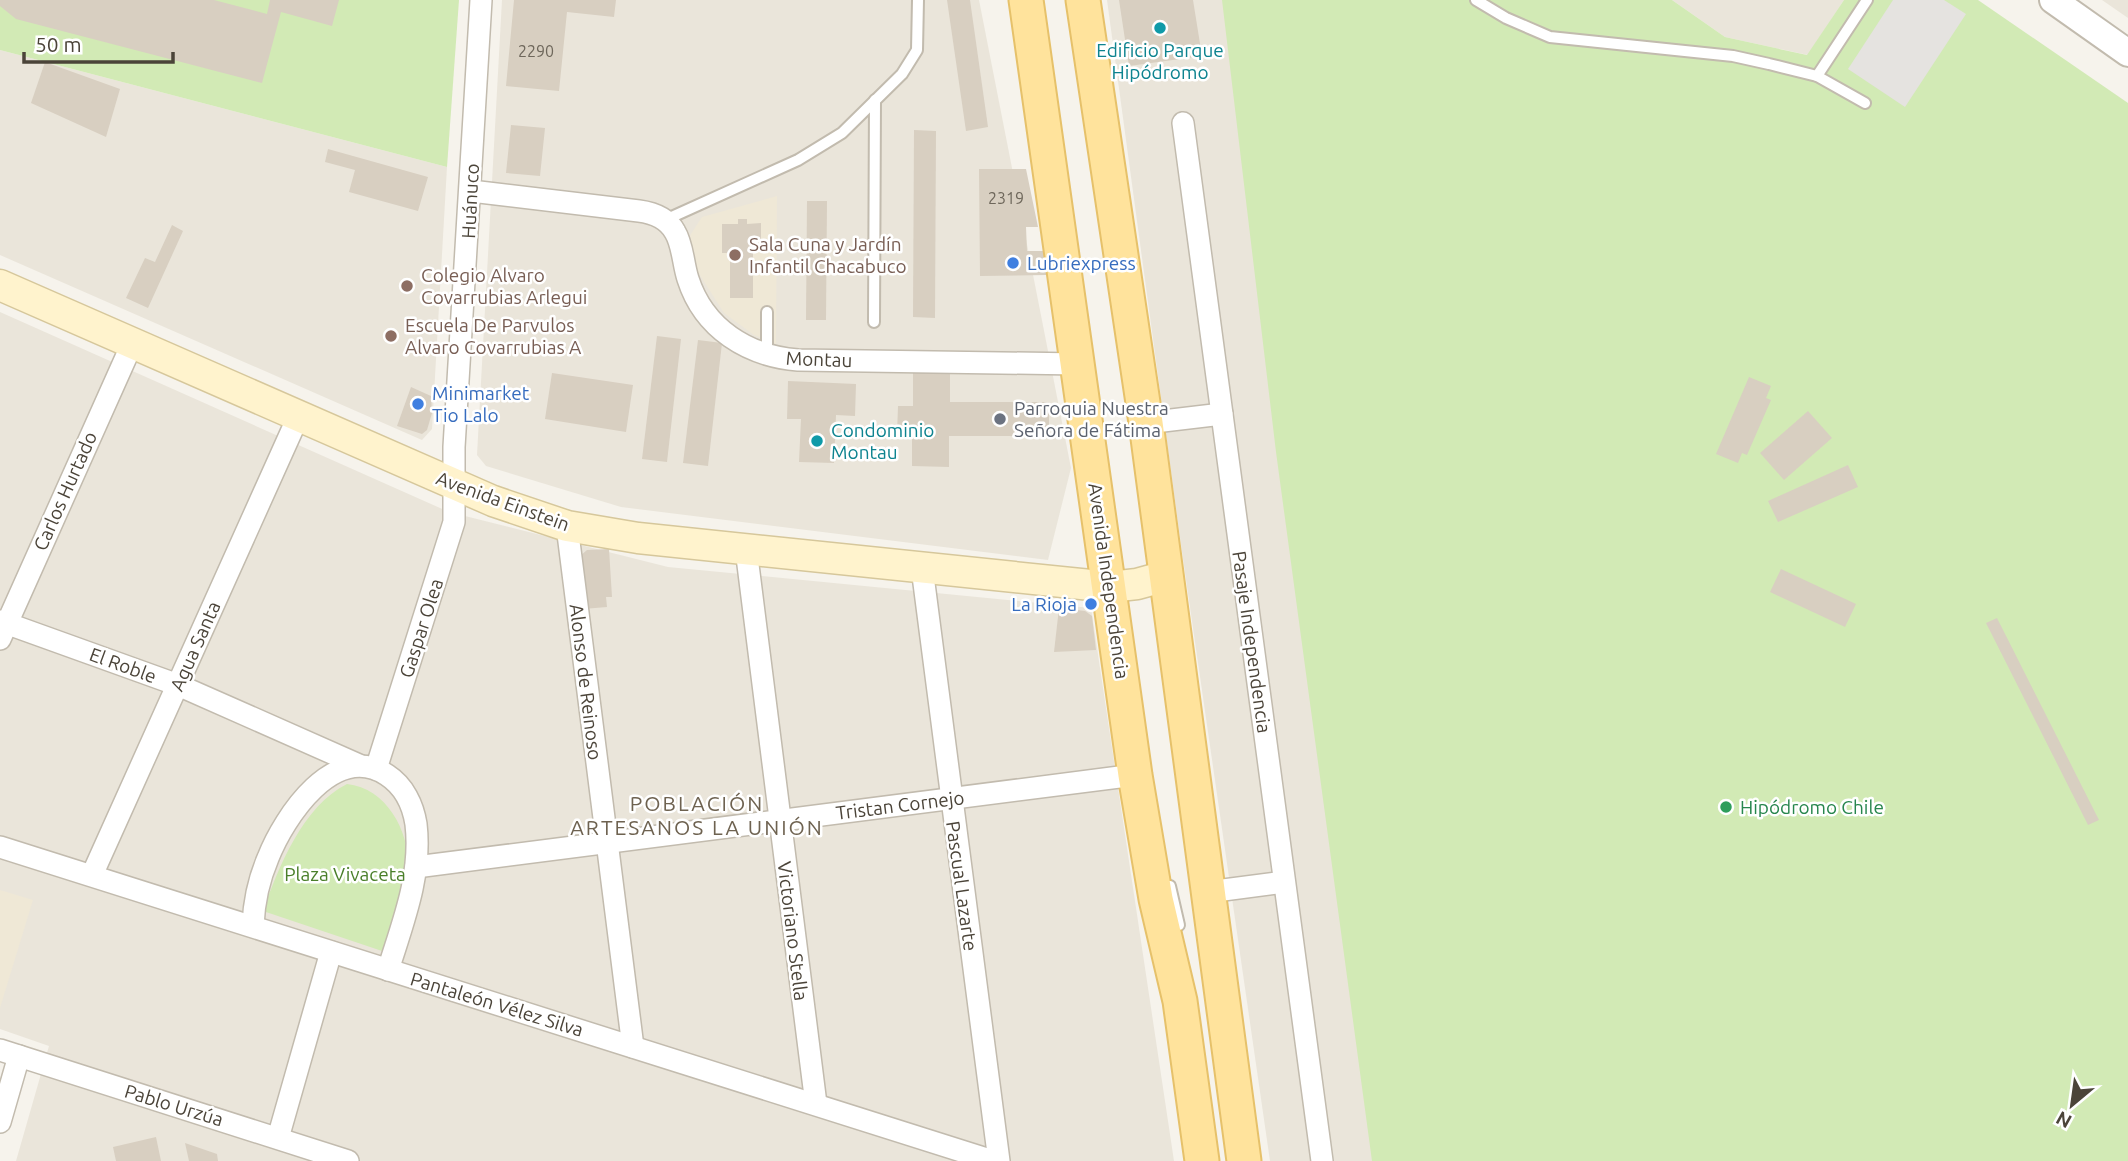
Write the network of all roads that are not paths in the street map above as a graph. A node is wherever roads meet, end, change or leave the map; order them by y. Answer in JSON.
{"nodes":[{"id":1,"x":481,"y":0,"type":"edge"},
{"id":2,"x":918,"y":0,"type":"edge"},
{"id":3,"x":1026,"y":0,"type":"edge"},
{"id":4,"x":1072,"y":0,"type":"edge"},
{"id":5,"x":1083,"y":0,"type":"edge"},
{"id":6,"x":1476,"y":0,"type":"edge"},
{"id":7,"x":1867,"y":0,"type":"edge"},
{"id":8,"x":2053,"y":0,"type":"edge"},
{"id":9,"x":2128,"y":53,"type":"edge"},
{"id":10,"x":1817,"y":76,"type":"junction"},
{"id":11,"x":875,"y":100,"type":"junction"},
{"id":12,"x":1865,"y":103,"type":"dead end"},
{"id":13,"x":1183,"y":123,"type":"dead end"},
{"id":14,"x":471,"y":191,"type":"junction"},
{"id":15,"x":665,"y":220,"type":"junction"},
{"id":16,"x":0,"y":285,"type":"edge"},
{"id":17,"x":1115,"y":302,"type":"dead end"},
{"id":18,"x":767,"y":312,"type":"dead end"},
{"id":19,"x":874,"y":322,"type":"dead end"},
{"id":20,"x":132,"y":344,"type":"junction"},
{"id":21,"x":767,"y":355,"type":"junction"},
{"id":22,"x":1079,"y":365,"type":"junction"},
{"id":23,"x":1222,"y":414,"type":"junction"},
{"id":24,"x":298,"y":418,"type":"junction"},
{"id":25,"x":1146,"y":423,"type":"junction"},
{"id":26,"x":455,"y":486,"type":"junction"},
{"id":27,"x":567,"y":526,"type":"junction"},
{"id":28,"x":746,"y":549,"type":"junction"},
{"id":29,"x":922,"y":568,"type":"junction"},
{"id":30,"x":1138,"y":583,"type":"junction"},
{"id":31,"x":2,"y":628,"type":"edge"},
{"id":32,"x":178,"y":685,"type":"junction"},
{"id":33,"x":368,"y":767,"type":"junction"},
{"id":34,"x":1135,"y":775,"type":"junction"},
{"id":35,"x":950,"y":799,"type":"junction"},
{"id":36,"x":779,"y":820,"type":"junction"},
{"id":37,"x":606,"y":842,"type":"junction"},
{"id":38,"x":0,"y":847,"type":"edge"},
{"id":39,"x":416,"y":867,"type":"junction"},
{"id":40,"x":92,"y":875,"type":"junction"},
{"id":41,"x":1167,"y":876,"type":"dead end"},
{"id":42,"x":1284,"y":882,"type":"junction"},
{"id":43,"x":1208,"y":892,"type":"junction"},
{"id":44,"x":253,"y":925,"type":"junction"},
{"id":45,"x":1180,"y":931,"type":"dead end"},
{"id":46,"x":331,"y":952,"type":"junction"},
{"id":47,"x":388,"y":970,"type":"junction"},
{"id":48,"x":633,"y":1047,"type":"junction"},
{"id":49,"x":9,"y":1053,"type":"edge"},
{"id":50,"x":816,"y":1104,"type":"junction"},
{"id":51,"x":0,"y":1122,"type":"edge"},
{"id":52,"x":278,"y":1138,"type":"junction"},
{"id":53,"x":1207,"y":1154,"type":"edge"},
{"id":54,"x":311,"y":1155,"type":"edge"},
{"id":55,"x":348,"y":1161,"type":"edge"},
{"id":56,"x":996,"y":1161,"type":"edge"},
{"id":57,"x":1214,"y":1161,"type":"edge"},
{"id":58,"x":1244,"y":1161,"type":"edge"},
{"id":59,"x":1322,"y":1161,"type":"edge"}],
"edges":[{"from":1,"to":14,"type":"street","name":"Huánuco"},
{"from":2,"to":11,"type":"lane"},
{"from":3,"to":22,"type":"main road","name":"Avenida Independencia"},
{"from":4,"to":17,"type":"lane"},
{"from":5,"to":25,"type":"main road","name":"Avenida Independencia"},
{"from":6,"to":10,"type":"lane"},
{"from":7,"to":10,"type":"lane"},
{"from":8,"to":9,"type":"street"},
{"from":10,"to":12,"type":"lane"},
{"from":11,"to":15,"type":"lane"},
{"from":11,"to":19,"type":"lane"},
{"from":13,"to":23,"type":"street","name":"Pasaje Independencia"},
{"from":14,"to":15,"type":"street"},
{"from":14,"to":26,"type":"street","name":"Huánuco"},
{"from":15,"to":21,"type":"street","name":"Montau"},
{"from":16,"to":20,"type":"main road","name":"Avenida Einstein"},
{"from":18,"to":21,"type":"lane"},
{"from":20,"to":24,"type":"main road","name":"Avenida Einstein"},
{"from":20,"to":31,"type":"street","name":"Carlos Hurtado"},
{"from":21,"to":22,"type":"street","name":"Montau"},
{"from":22,"to":30,"type":"main road","name":"Avenida Independencia"},
{"from":23,"to":25,"type":"street"},
{"from":23,"to":42,"type":"street","name":"Pasaje Independencia"},
{"from":24,"to":26,"type":"main road","name":"Avenida Einstein"},
{"from":24,"to":32,"type":"street","name":"Agua Santa"},
{"from":25,"to":30,"type":"main road","name":"Avenida Independencia"},
{"from":26,"to":27,"type":"main road","name":"Avenida Einstein"},
{"from":26,"to":33,"type":"street","name":"Gaspar Olea"},
{"from":27,"to":28,"type":"main road","name":"Avenida Einstein"},
{"from":27,"to":37,"type":"street","name":"Alonso de Reinoso"},
{"from":28,"to":29,"type":"main road","name":"Avenida Einstein"},
{"from":28,"to":36,"type":"street","name":"Victoriano Stella"},
{"from":29,"to":30,"type":"main road","name":"Avenida Einstein"},
{"from":29,"to":35,"type":"street","name":"Pascual Lazarte"},
{"from":30,"to":34,"type":"main road","name":"Avenida Independencia"},
{"from":30,"to":43,"type":"main road","name":"Avenida Independencia"},
{"from":31,"to":32,"type":"street","name":"El Roble"},
{"from":32,"to":33,"type":"street","name":"El Roble"},
{"from":32,"to":40,"type":"street","name":"Agua Santa"},
{"from":33,"to":39,"type":"street"},
{"from":33,"to":44,"type":"street"},
{"from":34,"to":35,"type":"street","name":"Tristan Cornejo"},
{"from":34,"to":53,"type":"main road","name":"Avenida Independencia"},
{"from":35,"to":36,"type":"street","name":"Tristan Cornejo"},
{"from":35,"to":56,"type":"street","name":"Pascual Lazarte"},
{"from":36,"to":37,"type":"street","name":"Tristan Cornejo"},
{"from":36,"to":50,"type":"street","name":"Victoriano Stella"},
{"from":37,"to":39,"type":"street","name":"Tristan Cornejo"},
{"from":37,"to":48,"type":"street","name":"Alonso de Reinoso"},
{"from":38,"to":40,"type":"street","name":"Pantaleón Vélez Silva"},
{"from":39,"to":47,"type":"street"},
{"from":40,"to":44,"type":"street","name":"Pantaleón Vélez Silva"},
{"from":41,"to":45,"type":"lane"},
{"from":42,"to":43,"type":"street"},
{"from":42,"to":59,"type":"street","name":"Pasaje Independencia"},
{"from":43,"to":58,"type":"main road","name":"Avenida Independencia"},
{"from":44,"to":46,"type":"street","name":"Pantaleón Vélez Silva"},
{"from":46,"to":47,"type":"street","name":"Pantaleón Vélez Silva"},
{"from":46,"to":52,"type":"street"},
{"from":47,"to":48,"type":"street","name":"Pantaleón Vélez Silva"},
{"from":48,"to":50,"type":"street","name":"Pantaleón Vélez Silva"},
{"from":49,"to":51,"type":"street"},
{"from":49,"to":52,"type":"street","name":"Pablo Urzúa"},
{"from":50,"to":56,"type":"street","name":"Pantaleón Vélez Silva"},
{"from":52,"to":54,"type":"street","name":"Pablo Urzúa"},
{"from":53,"to":57,"type":"lane"},
{"from":54,"to":55,"type":"street","name":"Pablo Urzúa"}]}
